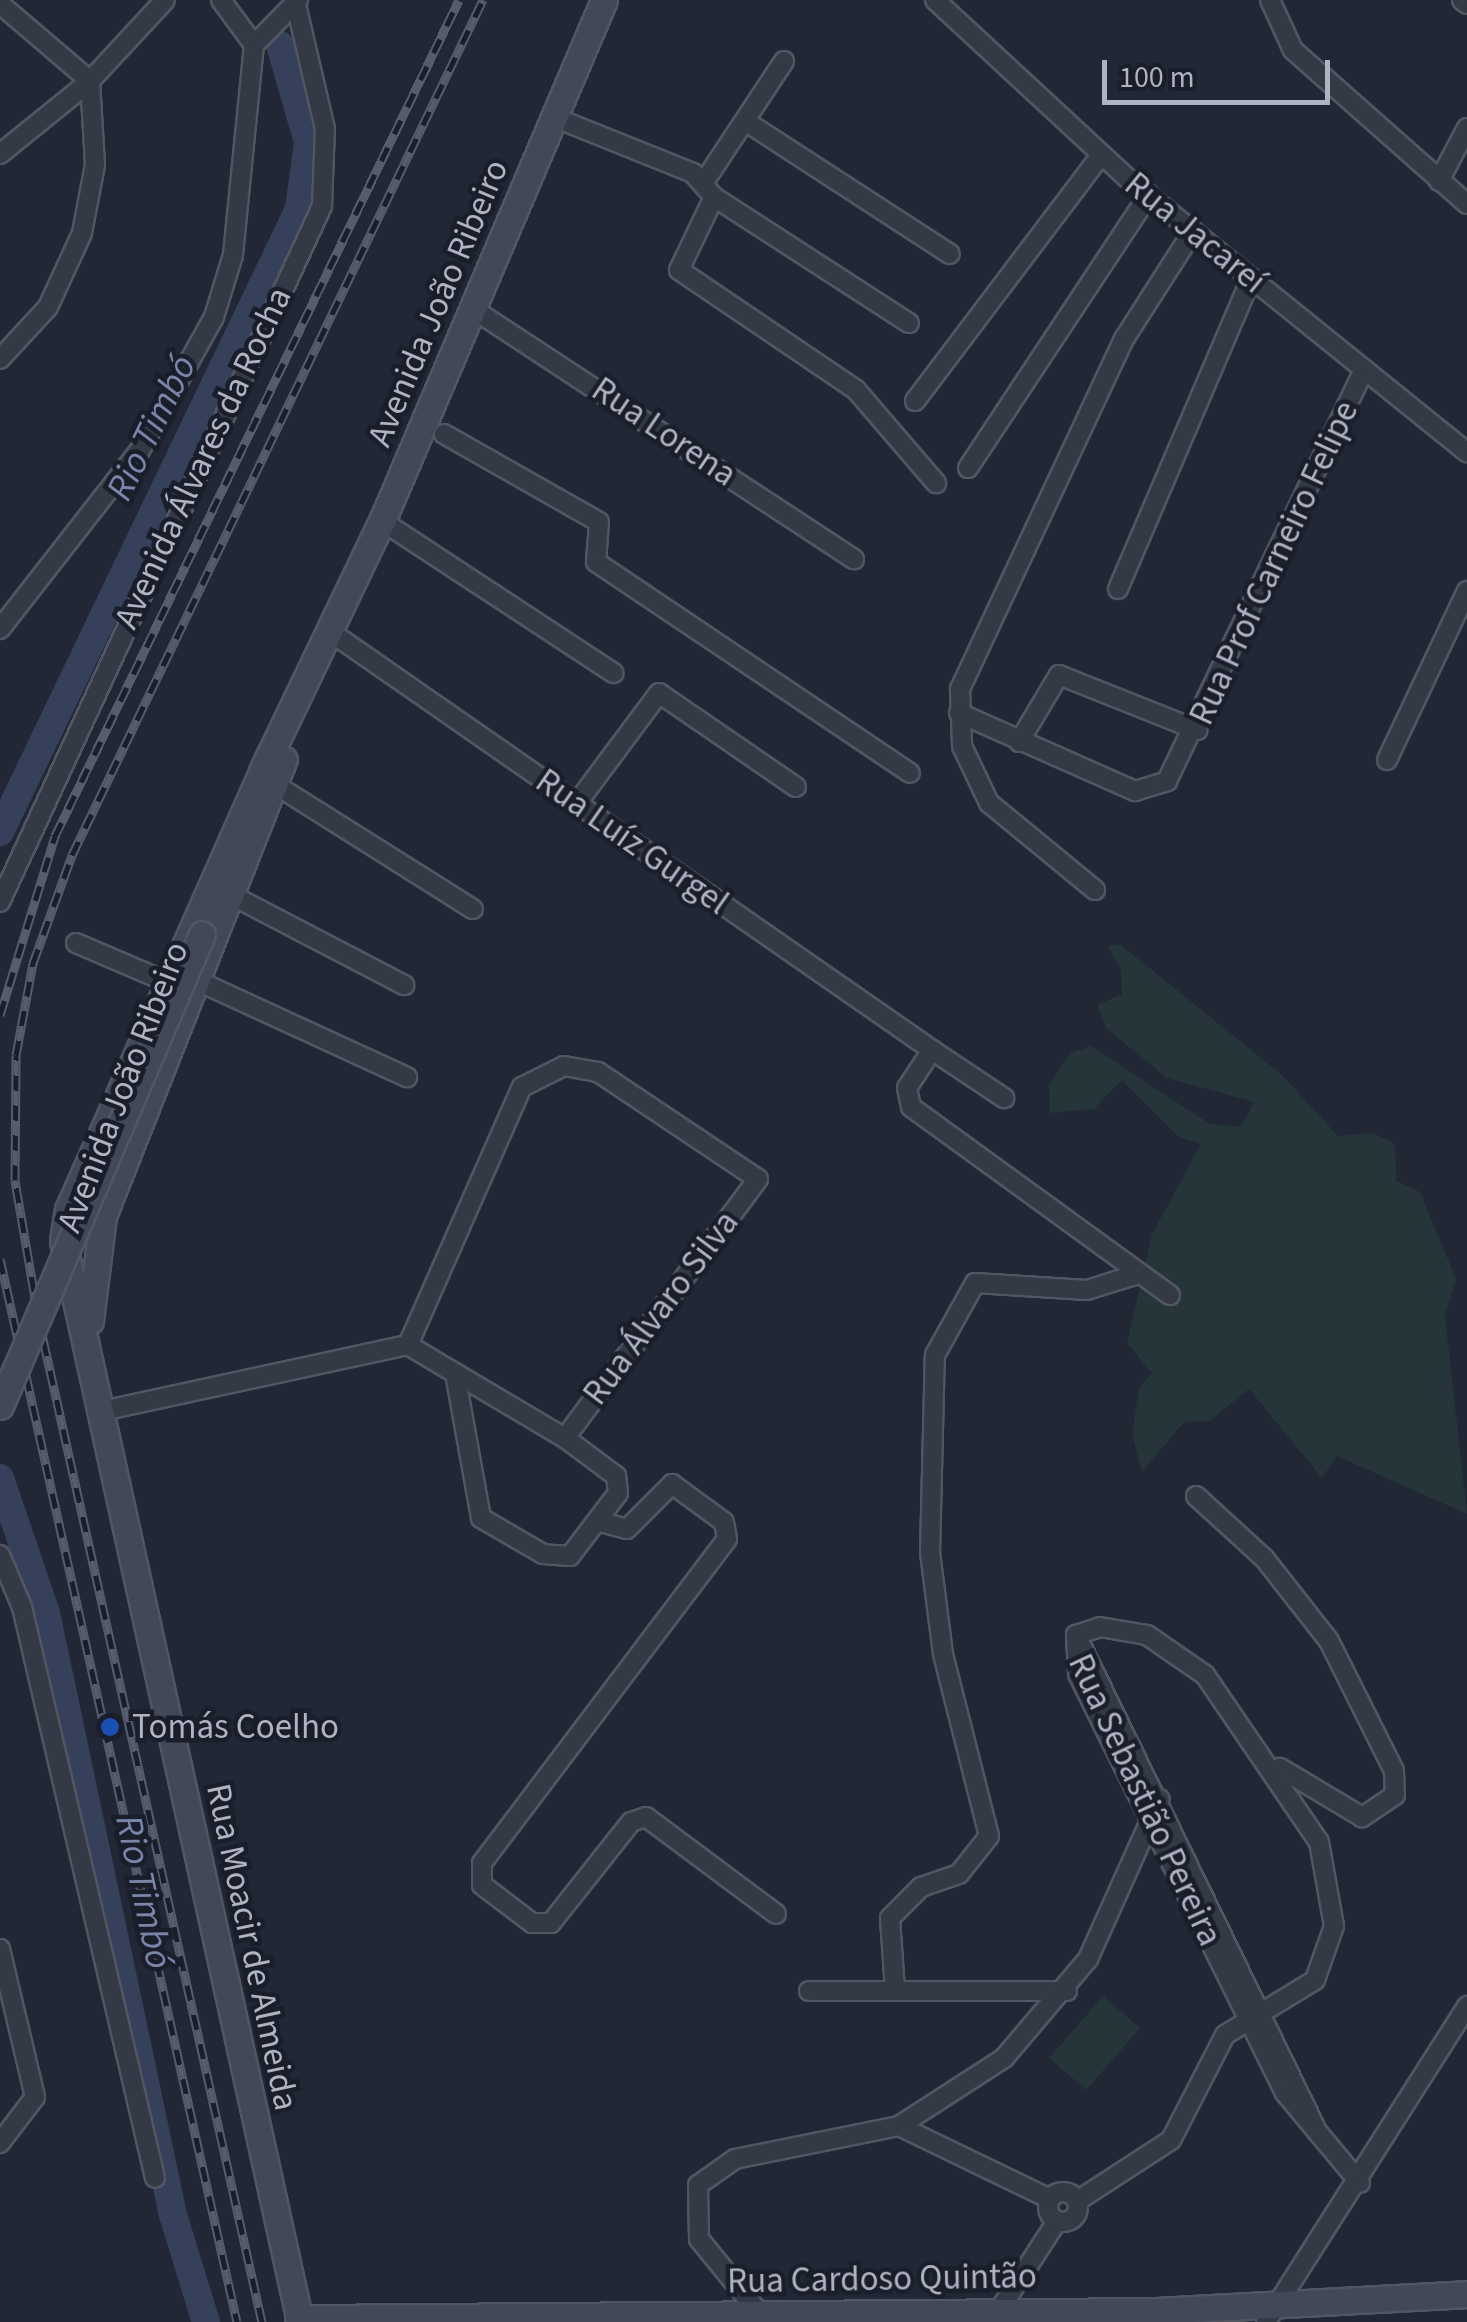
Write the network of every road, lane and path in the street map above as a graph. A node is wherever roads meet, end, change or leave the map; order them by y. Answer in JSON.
{"nodes":[{"id":1,"x":165,"y":0,"type":"edge"},
{"id":2,"x":221,"y":0,"type":"edge"},
{"id":3,"x":604,"y":0,"type":"edge"},
{"id":4,"x":935,"y":0,"type":"edge"},
{"id":5,"x":1270,"y":0,"type":"edge"},
{"id":6,"x":0,"y":4,"type":"edge"},
{"id":7,"x":294,"y":4,"type":"edge"},
{"id":8,"x":258,"y":41,"type":"junction"},
{"id":9,"x":784,"y":61,"type":"dead end"},
{"id":10,"x":90,"y":81,"type":"junction"},
{"id":11,"x":556,"y":118,"type":"junction"},
{"id":12,"x":745,"y":121,"type":"junction"},
{"id":13,"x":1467,"y":128,"type":"edge"},
{"id":14,"x":0,"y":154,"type":"edge"},
{"id":15,"x":1101,"y":155,"type":"junction"},
{"id":16,"x":1440,"y":181,"type":"junction"},
{"id":17,"x":709,"y":190,"type":"junction"},
{"id":18,"x":1149,"y":195,"type":"junction"},
{"id":19,"x":1467,"y":204,"type":"edge"},
{"id":20,"x":1193,"y":231,"type":"junction"},
{"id":21,"x":950,"y":254,"type":"dead end"},
{"id":22,"x":1251,"y":279,"type":"junction"},
{"id":23,"x":473,"y":309,"type":"junction"},
{"id":24,"x":910,"y":324,"type":"dead end"},
{"id":25,"x":0,"y":358,"type":"edge"},
{"id":26,"x":1364,"y":370,"type":"junction"},
{"id":27,"x":915,"y":400,"type":"dead end"},
{"id":28,"x":433,"y":427,"type":"junction"},
{"id":29,"x":1467,"y":452,"type":"edge"},
{"id":30,"x":968,"y":468,"type":"dead end"},
{"id":31,"x":936,"y":483,"type":"dead end"},
{"id":32,"x":382,"y":521,"type":"junction"},
{"id":33,"x":854,"y":559,"type":"dead end"},
{"id":34,"x":1118,"y":589,"type":"dead end"},
{"id":35,"x":1467,"y":591,"type":"edge"},
{"id":36,"x":0,"y":630,"type":"edge"},
{"id":37,"x":332,"y":633,"type":"junction"},
{"id":38,"x":614,"y":673,"type":"dead end"},
{"id":39,"x":958,"y":713,"type":"junction"},
{"id":40,"x":1197,"y":730,"type":"junction"},
{"id":41,"x":1019,"y":742,"type":"junction"},
{"id":42,"x":277,"y":758,"type":"junction"},
{"id":43,"x":1387,"y":760,"type":"dead end"},
{"id":44,"x":910,"y":773,"type":"dead end"},
{"id":45,"x":279,"y":786,"type":"junction"},
{"id":46,"x":796,"y":787,"type":"dead end"},
{"id":47,"x":577,"y":804,"type":"junction"},
{"id":48,"x":1095,"y":890,"type":"dead end"},
{"id":49,"x":235,"y":896,"type":"junction"},
{"id":50,"x":0,"y":902,"type":"edge"},
{"id":51,"x":473,"y":909,"type":"dead end"},
{"id":52,"x":76,"y":943,"type":"dead end"},
{"id":53,"x":166,"y":982,"type":"junction"},
{"id":54,"x":200,"y":982,"type":"junction"},
{"id":55,"x":404,"y":985,"type":"dead end"},
{"id":56,"x":932,"y":1050,"type":"junction"},
{"id":57,"x":407,"y":1078,"type":"dead end"},
{"id":58,"x":1004,"y":1098,"type":"dead end"},
{"id":59,"x":1135,"y":1275,"type":"junction"},
{"id":60,"x":1170,"y":1295,"type":"dead end"},
{"id":61,"x":408,"y":1346,"type":"junction"},
{"id":62,"x":88,"y":1350,"type":"junction"},
{"id":63,"x":455,"y":1373,"type":"junction"},
{"id":64,"x":0,"y":1406,"type":"edge"},
{"id":65,"x":102,"y":1411,"type":"junction"},
{"id":66,"x":565,"y":1438,"type":"junction"},
{"id":67,"x":1196,"y":1496,"type":"dead end"},
{"id":68,"x":597,"y":1521,"type":"junction"},
{"id":69,"x":0,"y":1554,"type":"edge"},
{"id":70,"x":1076,"y":1635,"type":"junction"},
{"id":71,"x":1273,"y":1763,"type":"junction"},
{"id":72,"x":1160,"y":1799,"type":"junction"},
{"id":73,"x":1146,"y":1814,"type":"junction"},
{"id":74,"x":776,"y":1914,"type":"dead end"},
{"id":75,"x":0,"y":1949,"type":"edge"},
{"id":76,"x":809,"y":1990,"type":"dead end"},
{"id":77,"x":894,"y":1990,"type":"junction"},
{"id":78,"x":1067,"y":1991,"type":"junction"},
{"id":79,"x":1467,"y":2006,"type":"edge"},
{"id":80,"x":6,"y":2010,"type":"edge"},
{"id":81,"x":1255,"y":2011,"type":"junction"},
{"id":82,"x":899,"y":2126,"type":"junction"},
{"id":83,"x":0,"y":2143,"type":"edge"},
{"id":84,"x":155,"y":2178,"type":"dead end"},
{"id":85,"x":1360,"y":2182,"type":"junction"},
{"id":86,"x":1050,"y":2199,"type":"junction"},
{"id":87,"x":1077,"y":2202,"type":"junction"},
{"id":88,"x":1057,"y":2221,"type":"junction"},
{"id":89,"x":1467,"y":2294,"type":"edge"},
{"id":90,"x":998,"y":2312,"type":"junction"},
{"id":91,"x":760,"y":2314,"type":"junction"},
{"id":92,"x":1272,"y":2314,"type":"edge"},
{"id":93,"x":299,"y":2320,"type":"edge"},
{"id":94,"x":544,"y":2322,"type":"edge"}],
"edges":[{"from":1,"to":10,"type":"street"},
{"from":2,"to":8,"type":"street"},
{"from":3,"to":11,"type":"main road","name":"Avenida João Ribeiro"},
{"from":4,"to":15,"type":"street","name":"Rua Jacareí"},
{"from":5,"to":16,"type":"street"},
{"from":6,"to":10,"type":"street"},
{"from":7,"to":8,"type":"street"},
{"from":7,"to":50,"type":"street","name":"Avenida Álvares da Rocha"},
{"from":8,"to":36,"type":"street"},
{"from":9,"to":12,"type":"street"},
{"from":10,"to":14,"type":"street"},
{"from":10,"to":25,"type":"street"},
{"from":11,"to":17,"type":"street"},
{"from":11,"to":23,"type":"main road","name":"Avenida João Ribeiro"},
{"from":12,"to":17,"type":"street"},
{"from":12,"to":21,"type":"street"},
{"from":13,"to":16,"type":"street"},
{"from":15,"to":18,"type":"street","name":"Rua Jacareí"},
{"from":15,"to":27,"type":"street"},
{"from":16,"to":19,"type":"street"},
{"from":17,"to":24,"type":"street"},
{"from":17,"to":31,"type":"street"},
{"from":18,"to":20,"type":"street","name":"Rua Jacareí"},
{"from":18,"to":30,"type":"street"},
{"from":20,"to":22,"type":"street","name":"Rua Jacareí"},
{"from":20,"to":39,"type":"street"},
{"from":22,"to":26,"type":"street","name":"Rua Jacareí"},
{"from":22,"to":34,"type":"street"},
{"from":23,"to":28,"type":"main road","name":"Avenida João Ribeiro"},
{"from":23,"to":33,"type":"street","name":"Rua Lorena"},
{"from":26,"to":29,"type":"street","name":"Rua Jacareí"},
{"from":26,"to":40,"type":"street","name":"Rua Prof Carneiro Felipe"},
{"from":28,"to":32,"type":"main road","name":"Avenida João Ribeiro"},
{"from":28,"to":44,"type":"street"},
{"from":32,"to":37,"type":"main road","name":"Avenida João Ribeiro"},
{"from":32,"to":38,"type":"street"},
{"from":35,"to":43,"type":"street"},
{"from":37,"to":42,"type":"main road","name":"Avenida João Ribeiro"},
{"from":37,"to":47,"type":"street","name":"Rua Luíz Gurgel"},
{"from":39,"to":41,"type":"street"},
{"from":39,"to":48,"type":"street"},
{"from":40,"to":41,"type":"street","name":"Rua Prof Carneiro Felipe"},
{"from":40,"to":41,"type":"street"},
{"from":42,"to":45,"type":"main road","name":"Avenida João Ribeiro"},
{"from":42,"to":53,"type":"main road","name":"Avenida João Ribeiro"},
{"from":42,"to":64,"type":"main road","name":"Avenida João Ribeiro","bridge":true},
{"from":45,"to":49,"type":"main road","name":"Avenida João Ribeiro"},
{"from":45,"to":51,"type":"street"},
{"from":46,"to":47,"type":"street"},
{"from":47,"to":56,"type":"street","name":"Rua Luíz Gurgel"},
{"from":49,"to":54,"type":"main road","name":"Avenida João Ribeiro"},
{"from":49,"to":55,"type":"street"},
{"from":52,"to":53,"type":"street"},
{"from":53,"to":62,"type":"main road","name":"Avenida João Ribeiro"},
{"from":54,"to":57,"type":"street"},
{"from":54,"to":62,"type":"main road","name":"Avenida João Ribeiro"},
{"from":56,"to":58,"type":"street","name":"Rua Luíz Gurgel"},
{"from":56,"to":59,"type":"street"},
{"from":59,"to":60,"type":"street"},
{"from":59,"to":77,"type":"street"},
{"from":61,"to":63,"type":"street"},
{"from":61,"to":65,"type":"street"},
{"from":61,"to":66,"type":"street","name":"Rua Álvaro Silva"},
{"from":62,"to":65,"type":"main road","name":"Rua Moacir de Almeida"},
{"from":63,"to":66,"type":"street"},
{"from":63,"to":68,"type":"street"},
{"from":65,"to":93,"type":"main road","name":"Rua Moacir de Almeida"},
{"from":66,"to":68,"type":"street"},
{"from":67,"to":71,"type":"street"},
{"from":68,"to":74,"type":"street"},
{"from":69,"to":84,"type":"street"},
{"from":70,"to":71,"type":"street"},
{"from":70,"to":72,"type":"street","name":"Rua Sebastião Pereira"},
{"from":70,"to":73,"type":"street","name":"Rua Sebastião Pereira"},
{"from":71,"to":81,"type":"street"},
{"from":72,"to":73,"type":"street"},
{"from":72,"to":81,"type":"street","name":"Rua Sebastião Pereira"},
{"from":73,"to":78,"type":"street"},
{"from":73,"to":81,"type":"street","name":"Rua Sebastião Pereira"},
{"from":75,"to":80,"type":"street"},
{"from":76,"to":77,"type":"street"},
{"from":77,"to":78,"type":"street"},
{"from":78,"to":82,"type":"street"},
{"from":79,"to":85,"type":"street"},
{"from":80,"to":83,"type":"street"},
{"from":81,"to":85,"type":"street","name":"Rua Sebastião Pereira"},
{"from":81,"to":87,"type":"street"},
{"from":82,"to":86,"type":"street"},
{"from":82,"to":91,"type":"street"},
{"from":85,"to":92,"type":"street"},
{"from":86,"to":87,"type":"street"},
{"from":86,"to":88,"type":"street"},
{"from":87,"to":88,"type":"street"},
{"from":88,"to":90,"type":"street"},
{"from":89,"to":92,"type":"main road","name":"Rua Cardoso Quintão"},
{"from":90,"to":91,"type":"main road","name":"Rua Cardoso Quintão"},
{"from":90,"to":92,"type":"main road","name":"Rua Cardoso Quintão"},
{"from":91,"to":94,"type":"main road","name":"Rua Cardoso Quintão"},
{"from":93,"to":94,"type":"main road","name":"Rua Cardoso Quintão"}]}
